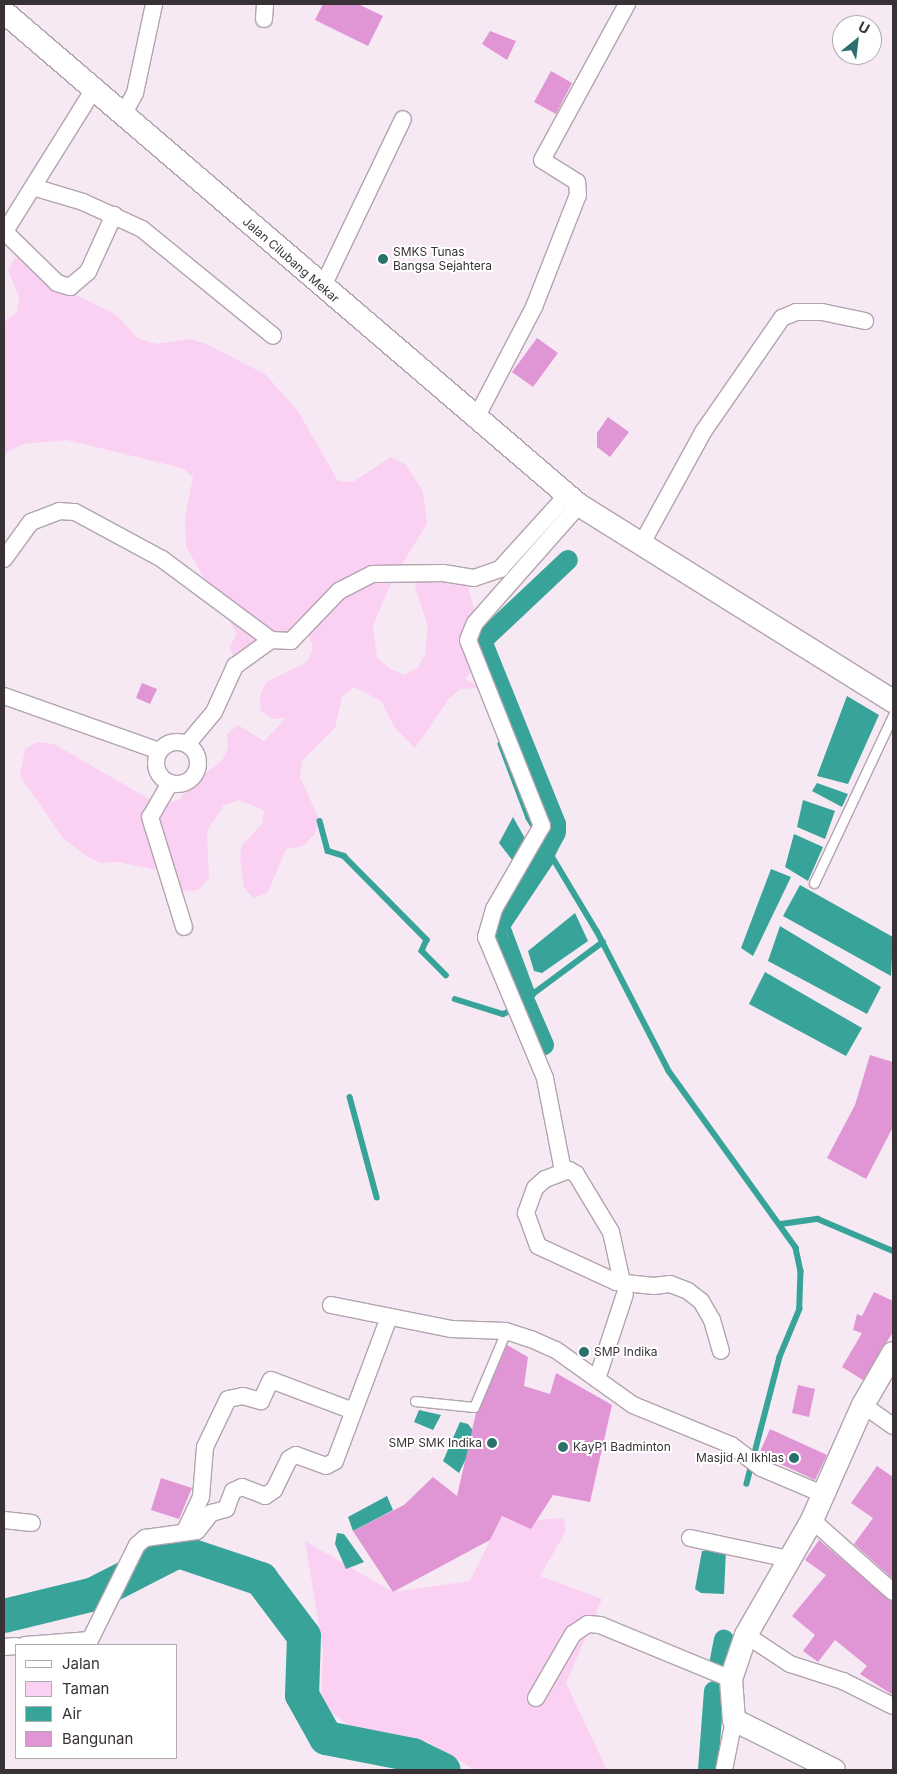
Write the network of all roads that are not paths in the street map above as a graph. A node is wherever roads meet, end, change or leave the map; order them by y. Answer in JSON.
{"nodes":[{"id":1,"x":154,"y":4,"type":"edge"},
{"id":2,"x":627,"y":4,"type":"edge"},
{"id":3,"x":4,"y":12,"type":"edge"},
{"id":4,"x":94,"y":89,"type":"junction"},
{"id":5,"x":124,"y":113,"type":"junction"},
{"id":6,"x":403,"y":118,"type":"dead end"},
{"id":7,"x":32,"y":187,"type":"junction"},
{"id":8,"x":114,"y":215,"type":"junction"},
{"id":9,"x":4,"y":233,"type":"edge"},
{"id":10,"x":322,"y":288,"type":"junction"},
{"id":11,"x":865,"y":321,"type":"dead end"},
{"id":12,"x":273,"y":336,"type":"dead end"},
{"id":13,"x":476,"y":418,"type":"junction"},
{"id":14,"x":573,"y":500,"type":"junction"},
{"id":15,"x":641,"y":545,"type":"junction"},
{"id":16,"x":4,"y":559,"type":"edge"},
{"id":17,"x":271,"y":640,"type":"junction"},
{"id":18,"x":4,"y":696,"type":"edge"},
{"id":19,"x":893,"y":701,"type":"edge"},
{"id":20,"x":893,"y":714,"type":"edge"},
{"id":21,"x":188,"y":743,"type":"junction"},
{"id":22,"x":159,"y":751,"type":"junction"},
{"id":23,"x":170,"y":783,"type":"junction"},
{"id":24,"x":814,"y":883,"type":"dead end"},
{"id":25,"x":184,"y":927,"type":"dead end"},
{"id":26,"x":563,"y":1171,"type":"junction"},
{"id":27,"x":624,"y":1288,"type":"junction"},
{"id":28,"x":331,"y":1305,"type":"dead end"},
{"id":29,"x":389,"y":1317,"type":"junction"},
{"id":30,"x":506,"y":1330,"type":"junction"},
{"id":31,"x":721,"y":1351,"type":"dead end"},
{"id":32,"x":893,"y":1353,"type":"edge"},
{"id":33,"x":597,"y":1379,"type":"junction"},
{"id":34,"x":415,"y":1401,"type":"dead end"},
{"id":35,"x":863,"y":1405,"type":"junction"},
{"id":36,"x":353,"y":1411,"type":"junction"},
{"id":37,"x":893,"y":1426,"type":"edge"},
{"id":38,"x":824,"y":1495,"type":"junction"},
{"id":39,"x":4,"y":1520,"type":"edge"},
{"id":40,"x":812,"y":1520,"type":"junction"},
{"id":41,"x":32,"y":1523,"type":"dead end"},
{"id":42,"x":186,"y":1529,"type":"junction"},
{"id":43,"x":690,"y":1538,"type":"dead end"},
{"id":44,"x":789,"y":1559,"type":"junction"},
{"id":45,"x":893,"y":1592,"type":"edge"},
{"id":46,"x":746,"y":1634,"type":"junction"},
{"id":47,"x":38,"y":1644,"type":"edge"},
{"id":48,"x":731,"y":1679,"type":"junction"},
{"id":49,"x":536,"y":1698,"type":"dead end"},
{"id":50,"x":893,"y":1706,"type":"edge"},
{"id":51,"x":734,"y":1720,"type":"junction"},
{"id":52,"x":724,"y":1770,"type":"edge"},
{"id":53,"x":834,"y":1770,"type":"edge"}],
"edges":[{"from":1,"to":5,"type":"street"},
{"from":2,"to":13,"type":"street"},
{"from":3,"to":4,"type":"street","name":"Jalan Cilubang Mekar"},
{"from":4,"to":5,"type":"street","name":"Jalan Cilubang Mekar"},
{"from":4,"to":7,"type":"street"},
{"from":5,"to":10,"type":"street","name":"Jalan Cilubang Mekar"},
{"from":6,"to":10,"type":"street"},
{"from":7,"to":8,"type":"street"},
{"from":7,"to":9,"type":"street"},
{"from":8,"to":9,"type":"street"},
{"from":8,"to":12,"type":"street"},
{"from":10,"to":13,"type":"street","name":"Jalan Cilubang Mekar"},
{"from":11,"to":15,"type":"street"},
{"from":13,"to":14,"type":"street","name":"Jalan Cilubang Mekar"},
{"from":14,"to":15,"type":"street","name":"Jalan Cilubang Mekar"},
{"from":14,"to":17,"type":"street"},
{"from":14,"to":26,"type":"street"},
{"from":15,"to":19,"type":"street","name":"Jalan Cilubang Mekar"},
{"from":16,"to":17,"type":"street"},
{"from":17,"to":21,"type":"street"},
{"from":18,"to":22,"type":"street"},
{"from":20,"to":24,"type":"lane"},
{"from":21,"to":22,"type":"street"},
{"from":21,"to":23,"type":"street"},
{"from":22,"to":23,"type":"street"},
{"from":23,"to":25,"type":"street"},
{"from":26,"to":27,"type":"street"},
{"from":26,"to":27,"type":"street"},
{"from":27,"to":31,"type":"street"},
{"from":27,"to":33,"type":"street"},
{"from":28,"to":29,"type":"street"},
{"from":29,"to":30,"type":"street"},
{"from":29,"to":36,"type":"street"},
{"from":30,"to":33,"type":"street"},
{"from":30,"to":34,"type":"lane"},
{"from":32,"to":35,"type":"street"},
{"from":33,"to":38,"type":"street"},
{"from":35,"to":37,"type":"street"},
{"from":35,"to":38,"type":"street"},
{"from":36,"to":42,"type":"street"},
{"from":36,"to":42,"type":"street"},
{"from":38,"to":40,"type":"street"},
{"from":39,"to":41,"type":"street"},
{"from":40,"to":44,"type":"street"},
{"from":40,"to":45,"type":"street"},
{"from":42,"to":47,"type":"street"},
{"from":43,"to":44,"type":"street"},
{"from":44,"to":46,"type":"street"},
{"from":46,"to":48,"type":"street"},
{"from":46,"to":50,"type":"street"},
{"from":48,"to":49,"type":"street"},
{"from":48,"to":51,"type":"street"},
{"from":51,"to":52,"type":"street"},
{"from":51,"to":53,"type":"street"}]}
